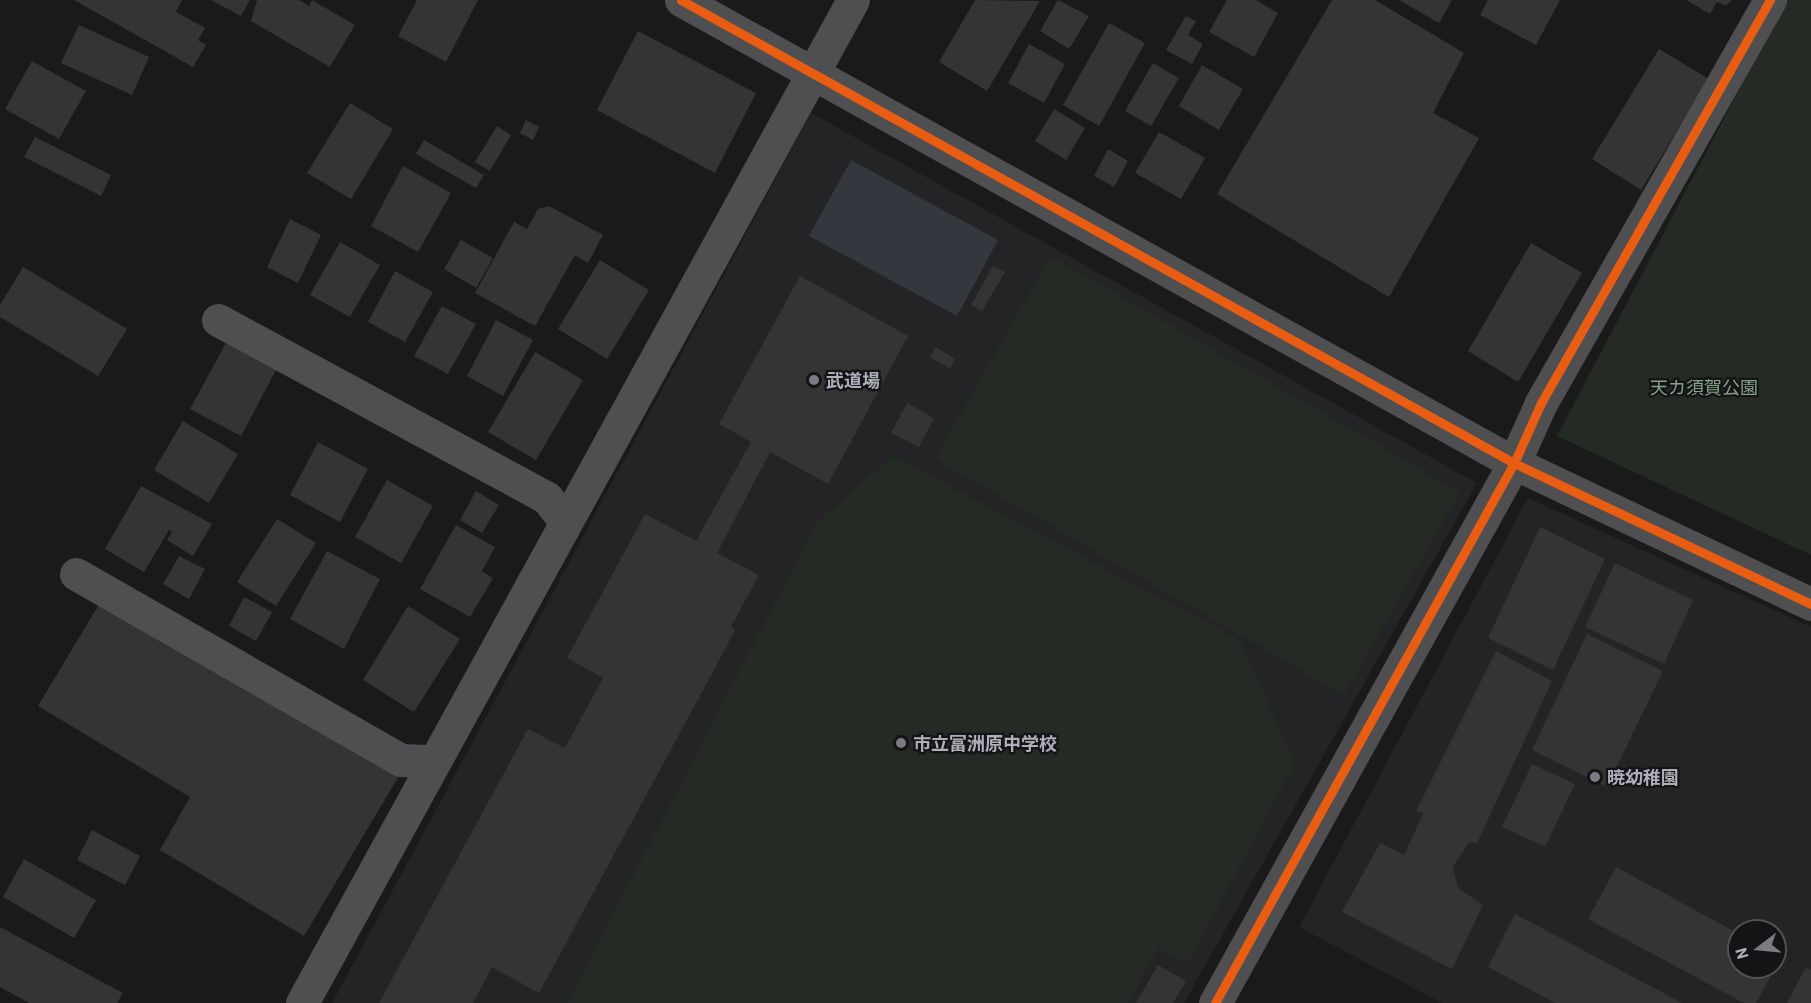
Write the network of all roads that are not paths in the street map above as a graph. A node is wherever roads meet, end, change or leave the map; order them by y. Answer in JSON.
{"nodes":[{"id":1,"x":681,"y":0,"type":"edge"},
{"id":2,"x":853,"y":0,"type":"edge"},
{"id":3,"x":1770,"y":0,"type":"edge"},
{"id":4,"x":813,"y":72,"type":"junction"},
{"id":5,"x":218,"y":320,"type":"dead end"},
{"id":6,"x":1514,"y":462,"type":"junction"},
{"id":7,"x":565,"y":521,"type":"junction"},
{"id":8,"x":76,"y":574,"type":"dead end"},
{"id":9,"x":1811,"y":604,"type":"edge"},
{"id":10,"x":434,"y":761,"type":"junction"},
{"id":11,"x":302,"y":1003,"type":"edge"},
{"id":12,"x":1215,"y":1003,"type":"edge"}],
"edges":[{"from":1,"to":4,"type":"street"},
{"from":2,"to":4,"type":"street"},
{"from":3,"to":6,"type":"street"},
{"from":4,"to":6,"type":"street"},
{"from":4,"to":7,"type":"street"},
{"from":5,"to":7,"type":"street"},
{"from":6,"to":9,"type":"street"},
{"from":6,"to":12,"type":"street"},
{"from":7,"to":10,"type":"street"},
{"from":8,"to":10,"type":"street"},
{"from":10,"to":11,"type":"street"}]}
